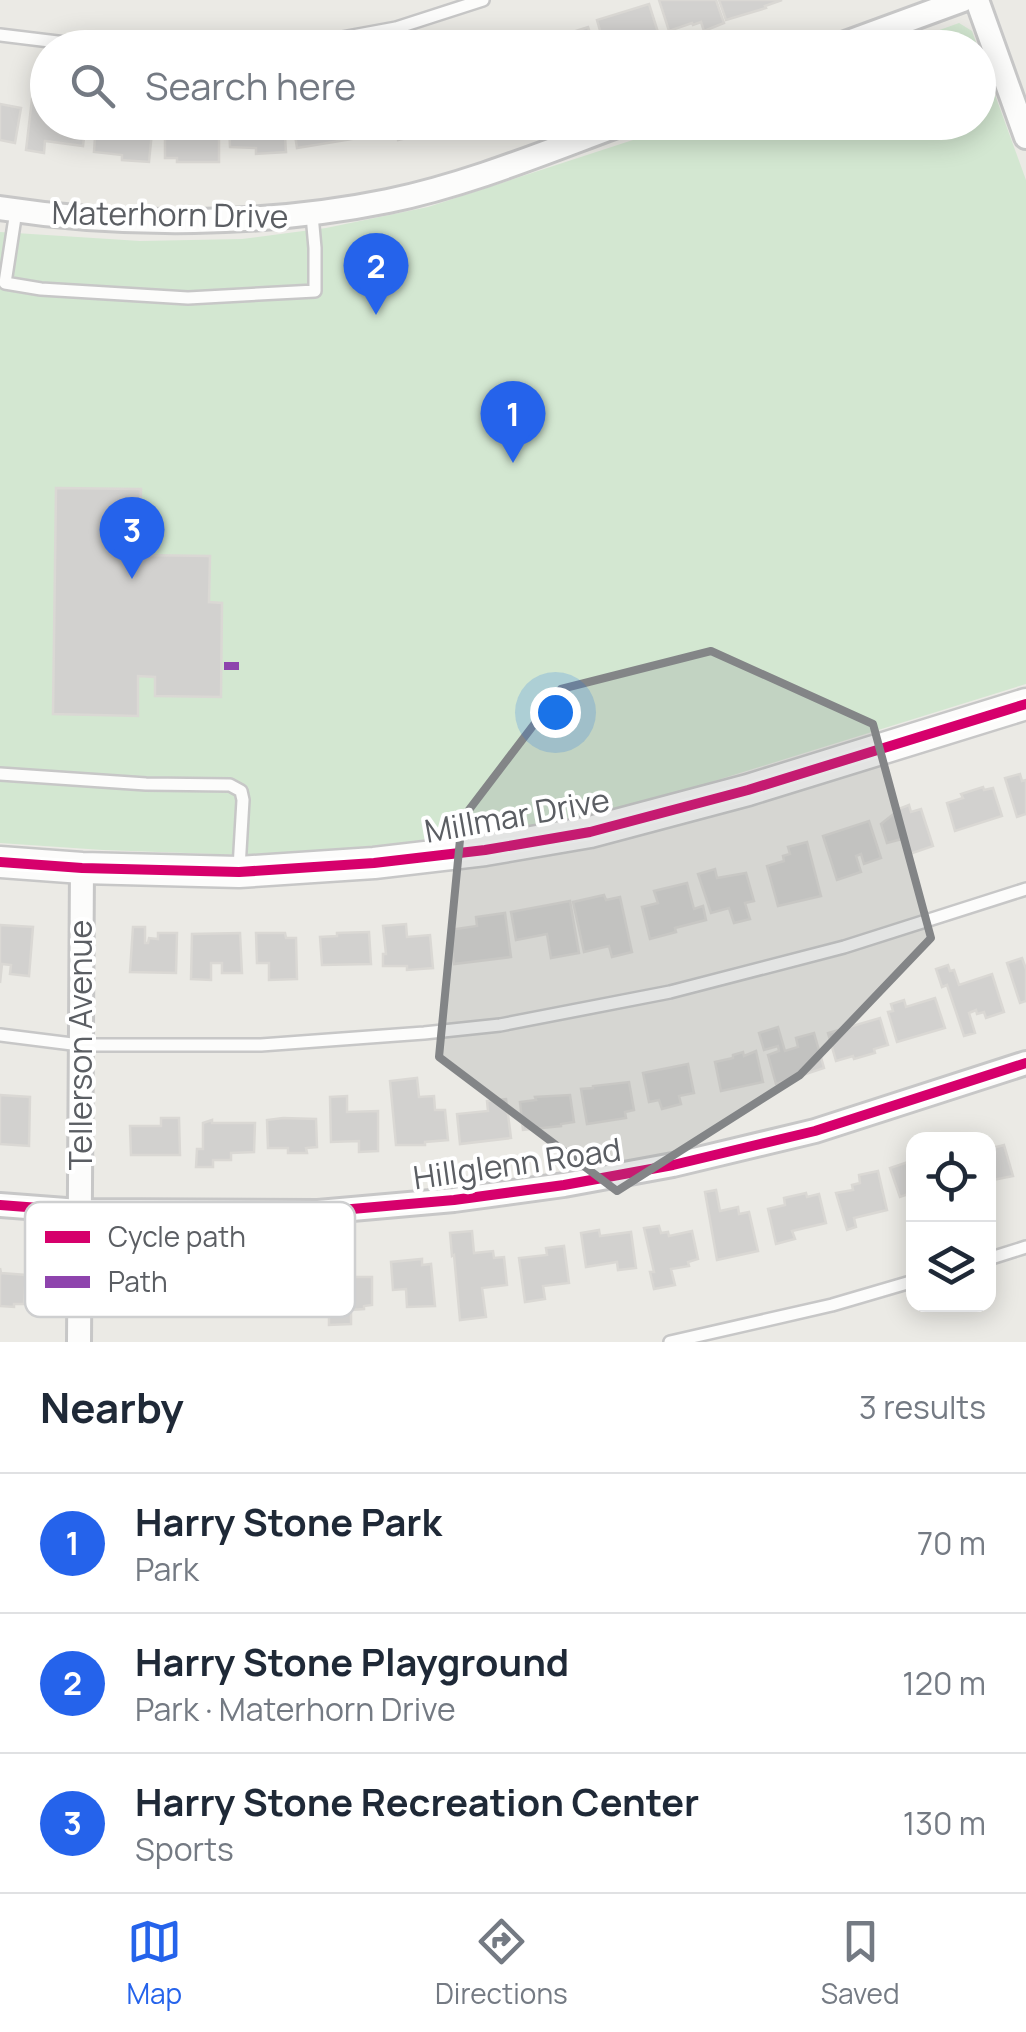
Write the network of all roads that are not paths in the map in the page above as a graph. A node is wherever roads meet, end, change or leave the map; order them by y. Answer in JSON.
{"nodes":[{"id":1,"x":482,"y":0,"type":"edge"},
{"id":2,"x":963,"y":0,"type":"edge"},
{"id":3,"x":978,"y":0,"type":"edge"},
{"id":4,"x":385,"y":30,"type":"edge"},
{"id":5,"x":881,"y":30,"type":"edge"},
{"id":6,"x":989,"y":30,"type":"edge"},
{"id":7,"x":0,"y":35,"type":"edge"},
{"id":8,"x":30,"y":39,"type":"edge"},
{"id":9,"x":996,"y":51,"type":"edge"},
{"id":10,"x":1026,"y":137,"type":"edge"},
{"id":11,"x":578,"y":140,"type":"edge"},
{"id":12,"x":8,"y":210,"type":"edge"},
{"id":13,"x":312,"y":214,"type":"junction"},
{"id":14,"x":1026,"y":704,"type":"edge"},
{"id":15,"x":0,"y":774,"type":"edge"},
{"id":16,"x":239,"y":859,"type":"junction"},
{"id":17,"x":0,"y":862,"type":"edge"},
{"id":18,"x":82,"y":868,"type":"junction"},
{"id":19,"x":1026,"y":889,"type":"edge"},
{"id":20,"x":0,"y":1035,"type":"edge"},
{"id":21,"x":80,"y":1045,"type":"junction"},
{"id":22,"x":1026,"y":1063,"type":"edge"},
{"id":23,"x":80,"y":1202,"type":"edge"},
{"id":24,"x":0,"y":1205,"type":"edge"},
{"id":25,"x":25,"y":1207,"type":"edge"},
{"id":26,"x":355,"y":1209,"type":"edge"},
{"id":27,"x":1026,"y":1248,"type":"edge"},
{"id":28,"x":996,"y":1257,"type":"edge"},
{"id":29,"x":906,"y":1283,"type":"edge"},
{"id":30,"x":79,"y":1317,"type":"edge"},
{"id":31,"x":79,"y":1342,"type":"edge"},
{"id":32,"x":670,"y":1342,"type":"edge"}],
"edges":[{"from":1,"to":4,"type":"lane"},
{"from":2,"to":5,"type":"street"},
{"from":3,"to":6,"type":"street"},
{"from":7,"to":8,"type":"lane"},
{"from":9,"to":10,"type":"street"},
{"from":11,"to":13,"type":"street","name":"Materhorn Drive"},
{"from":12,"to":13,"type":"street","name":"Materhorn Drive"},
{"from":12,"to":13,"type":"lane"},
{"from":14,"to":16,"type":"street","name":"Millmar Drive"},
{"from":15,"to":16,"type":"lane"},
{"from":16,"to":18,"type":"street","name":"Millmar Drive"},
{"from":17,"to":18,"type":"street","name":"Millmar Drive"},
{"from":18,"to":21,"type":"street","name":"Tellerson Avenue"},
{"from":19,"to":21,"type":"lane"},
{"from":20,"to":21,"type":"lane"},
{"from":21,"to":23,"type":"street","name":"Tellerson Avenue"},
{"from":22,"to":26,"type":"street","name":"Hillglenn Road"},
{"from":24,"to":25,"type":"street","name":"Hillglenn Road"},
{"from":27,"to":28,"type":"lane"},
{"from":29,"to":32,"type":"lane"},
{"from":30,"to":31,"type":"street","name":"Tellerson Avenue"}]}
